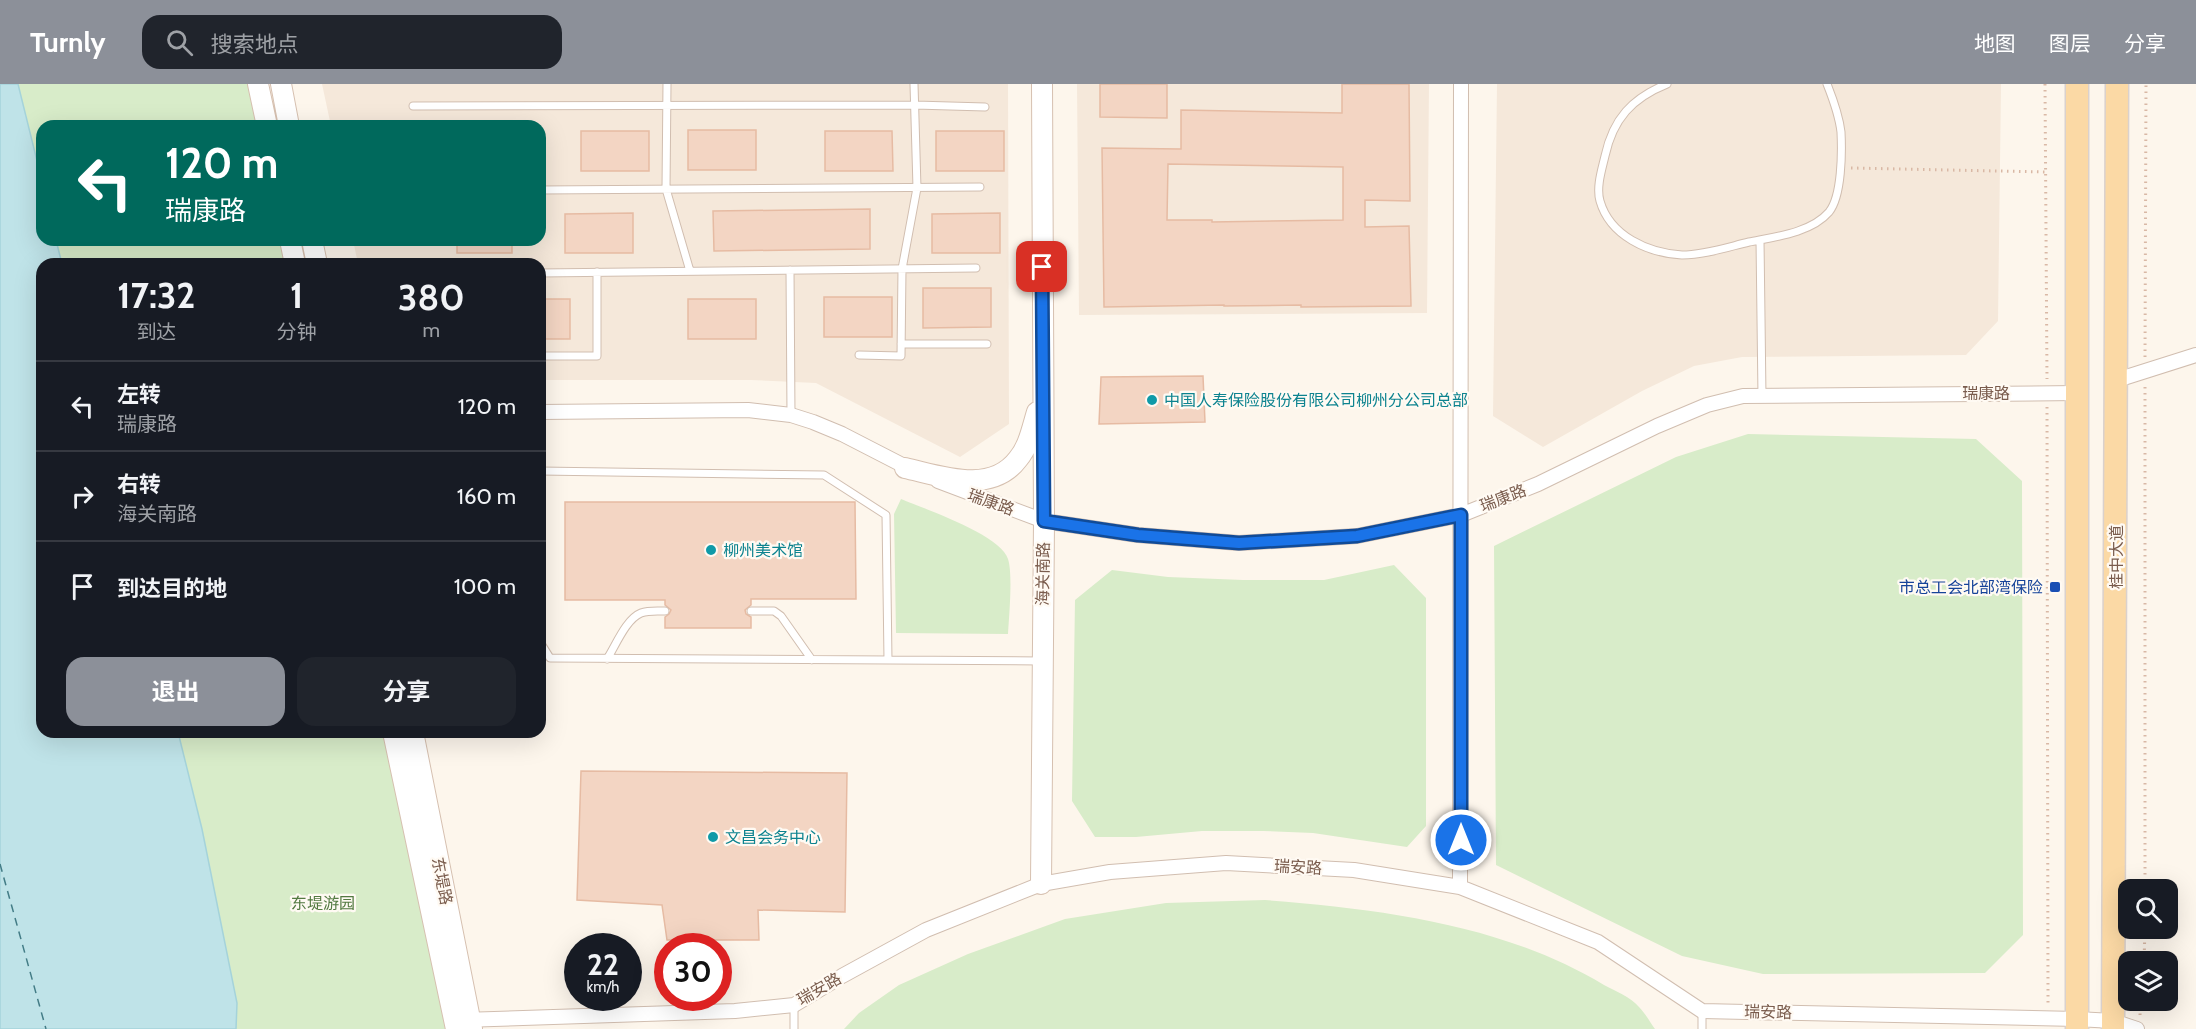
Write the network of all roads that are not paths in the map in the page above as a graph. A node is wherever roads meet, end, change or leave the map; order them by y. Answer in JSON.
{"nodes":[{"id":1,"x":258,"y":84,"type":"edge"},
{"id":2,"x":281,"y":84,"type":"edge"},
{"id":3,"x":667,"y":84,"type":"edge"},
{"id":4,"x":914,"y":84,"type":"edge"},
{"id":5,"x":1042,"y":84,"type":"edge"},
{"id":6,"x":1461,"y":84,"type":"edge"},
{"id":7,"x":1667,"y":84,"type":"edge"},
{"id":8,"x":1827,"y":84,"type":"edge"},
{"id":9,"x":2077,"y":84,"type":"edge"},
{"id":10,"x":2116,"y":84,"type":"edge"},
{"id":11,"x":915,"y":105,"type":"junction"},
{"id":12,"x":413,"y":106,"type":"dead end"},
{"id":13,"x":667,"y":106,"type":"junction"},
{"id":14,"x":985,"y":107,"type":"dead end"},
{"id":15,"x":266,"y":120,"type":"edge"},
{"id":16,"x":288,"y":120,"type":"edge"},
{"id":17,"x":980,"y":187,"type":"dead end"},
{"id":18,"x":917,"y":188,"type":"junction"},
{"id":19,"x":666,"y":189,"type":"junction"},
{"id":20,"x":546,"y":190,"type":"edge"},
{"id":21,"x":1760,"y":240,"type":"junction"},
{"id":22,"x":976,"y":268,"type":"dead end"},
{"id":23,"x":902,"y":269,"type":"junction"},
{"id":24,"x":790,"y":270,"type":"junction"},
{"id":25,"x":690,"y":271,"type":"junction"},
{"id":26,"x":597,"y":272,"type":"junction"},
{"id":27,"x":546,"y":273,"type":"edge"},
{"id":28,"x":901,"y":344,"type":"junction"},
{"id":29,"x":987,"y":344,"type":"dead end"},
{"id":30,"x":859,"y":355,"type":"dead end"},
{"id":31,"x":2196,"y":355,"type":"edge"},
{"id":32,"x":546,"y":356,"type":"edge"},
{"id":33,"x":2117,"y":380,"type":"junction"},
{"id":34,"x":1043,"y":389,"type":"junction"},
{"id":35,"x":2078,"y":393,"type":"junction"},
{"id":36,"x":1762,"y":396,"type":"junction"},
{"id":37,"x":546,"y":412,"type":"edge"},
{"id":38,"x":791,"y":415,"type":"junction"},
{"id":39,"x":905,"y":468,"type":"junction"},
{"id":40,"x":546,"y":471,"type":"edge"},
{"id":41,"x":1461,"y":515,"type":"junction"},
{"id":42,"x":1044,"y":521,"type":"junction"},
{"id":43,"x":665,"y":611,"type":"dead end"},
{"id":44,"x":750,"y":611,"type":"dead end"},
{"id":45,"x":546,"y":652,"type":"edge"},
{"id":46,"x":607,"y":659,"type":"junction"},
{"id":47,"x":812,"y":660,"type":"junction"},
{"id":48,"x":888,"y":660,"type":"junction"},
{"id":49,"x":1042,"y":661,"type":"junction"},
{"id":50,"x":394,"y":738,"type":"edge"},
{"id":51,"x":414,"y":738,"type":"edge"},
{"id":52,"x":1041,"y":884,"type":"junction"},
{"id":53,"x":1460,"y":887,"type":"junction"},
{"id":54,"x":794,"y":1005,"type":"junction"},
{"id":55,"x":1702,"y":1011,"type":"junction"},
{"id":56,"x":463,"y":1024,"type":"edge"},
{"id":57,"x":2077,"y":1024,"type":"edge"},
{"id":58,"x":2113,"y":1025,"type":"edge"},
{"id":59,"x":794,"y":1029,"type":"edge"},
{"id":60,"x":1702,"y":1029,"type":"edge"},
{"id":61,"x":2137,"y":1029,"type":"edge"}],
"edges":[{"from":1,"to":15,"type":"street"},
{"from":2,"to":16,"type":"street"},
{"from":3,"to":13,"type":"lane"},
{"from":4,"to":11,"type":"lane"},
{"from":5,"to":34,"type":"street","name":"海关南路"},
{"from":6,"to":41,"type":"street"},
{"from":7,"to":21,"type":"lane"},
{"from":8,"to":21,"type":"lane"},
{"from":9,"to":35,"type":"main road"},
{"from":10,"to":33,"type":"main road","name":"桂中大道"},
{"from":11,"to":13,"type":"lane"},
{"from":11,"to":14,"type":"lane"},
{"from":11,"to":18,"type":"lane"},
{"from":12,"to":13,"type":"lane"},
{"from":13,"to":19,"type":"lane"},
{"from":17,"to":18,"type":"lane"},
{"from":18,"to":19,"type":"lane"},
{"from":18,"to":23,"type":"lane"},
{"from":19,"to":20,"type":"lane"},
{"from":19,"to":25,"type":"lane"},
{"from":21,"to":36,"type":"lane"},
{"from":22,"to":23,"type":"lane"},
{"from":23,"to":24,"type":"lane"},
{"from":23,"to":28,"type":"lane"},
{"from":24,"to":25,"type":"lane"},
{"from":24,"to":38,"type":"lane"},
{"from":25,"to":26,"type":"lane"},
{"from":26,"to":27,"type":"lane"},
{"from":26,"to":32,"type":"lane"},
{"from":28,"to":29,"type":"lane"},
{"from":28,"to":30,"type":"lane"},
{"from":31,"to":33,"type":"street"},
{"from":33,"to":58,"type":"main road","name":"桂中大道"},
{"from":34,"to":39,"type":"street"},
{"from":34,"to":42,"type":"street","name":"海关南路"},
{"from":35,"to":36,"type":"street","name":"瑞康路"},
{"from":35,"to":57,"type":"main road"},
{"from":36,"to":41,"type":"street","name":"瑞康路"},
{"from":37,"to":38,"type":"street","name":"瑞康路"},
{"from":38,"to":39,"type":"street","name":"瑞康路"},
{"from":39,"to":42,"type":"street","name":"瑞康路"},
{"from":40,"to":48,"type":"lane"},
{"from":41,"to":42,"type":"street","name":"瑞康路"},
{"from":41,"to":53,"type":"street"},
{"from":42,"to":49,"type":"street","name":"海关南路"},
{"from":43,"to":46,"type":"lane"},
{"from":44,"to":47,"type":"lane"},
{"from":45,"to":46,"type":"lane"},
{"from":46,"to":47,"type":"lane"},
{"from":47,"to":48,"type":"lane"},
{"from":48,"to":49,"type":"lane"},
{"from":49,"to":52,"type":"street","name":"海关南路"},
{"from":50,"to":56,"type":"street"},
{"from":51,"to":56,"type":"street","name":"东堤路"},
{"from":52,"to":53,"type":"street","name":"瑞安路"},
{"from":52,"to":54,"type":"street","name":"瑞安路"},
{"from":53,"to":55,"type":"street","name":"瑞安路"},
{"from":54,"to":56,"type":"street","name":"瑞安路"},
{"from":54,"to":59,"type":"lane"},
{"from":55,"to":57,"type":"street","name":"瑞安路"},
{"from":55,"to":60,"type":"lane"},
{"from":57,"to":58,"type":"street","name":"瑞安路"},
{"from":58,"to":61,"type":"street","name":"瑞安路"}]}
